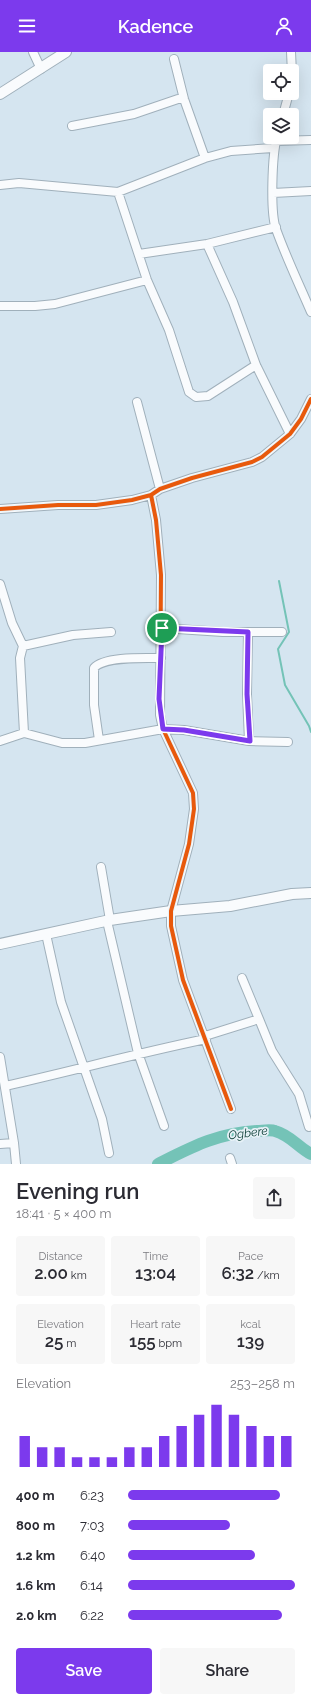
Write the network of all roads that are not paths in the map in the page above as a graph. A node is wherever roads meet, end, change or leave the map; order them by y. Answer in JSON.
{"nodes":[{"id":1,"x":33,"y":52,"type":"edge"},
{"id":2,"x":66,"y":52,"type":"edge"},
{"id":3,"x":292,"y":52,"type":"edge"},
{"id":4,"x":174,"y":59,"type":"dead end"},
{"id":5,"x":292,"y":64,"type":"edge"},
{"id":6,"x":41,"y":70,"type":"junction"},
{"id":7,"x":0,"y":94,"type":"edge"},
{"id":8,"x":184,"y":99,"type":"junction"},
{"id":9,"x":72,"y":126,"type":"dead end"},
{"id":10,"x":311,"y":140,"type":"edge"},
{"id":11,"x":299,"y":141,"type":"edge"},
{"id":12,"x":265,"y":144,"type":"edge"},
{"id":13,"x":275,"y":144,"type":"edge"},
{"id":14,"x":205,"y":158,"type":"junction"},
{"id":15,"x":0,"y":185,"type":"edge"},
{"id":16,"x":311,"y":191,"type":"edge"},
{"id":17,"x":118,"y":192,"type":"junction"},
{"id":18,"x":273,"y":193,"type":"junction"},
{"id":19,"x":276,"y":227,"type":"junction"},
{"id":20,"x":207,"y":244,"type":"junction"},
{"id":21,"x":139,"y":254,"type":"junction"},
{"id":22,"x":147,"y":280,"type":"junction"},
{"id":23,"x":0,"y":306,"type":"edge"},
{"id":24,"x":311,"y":312,"type":"edge"},
{"id":25,"x":256,"y":365,"type":"junction"},
{"id":26,"x":311,"y":399,"type":"edge"},
{"id":27,"x":137,"y":402,"type":"dead end"},
{"id":28,"x":290,"y":434,"type":"junction"},
{"id":29,"x":160,"y":489,"type":"junction"},
{"id":30,"x":151,"y":495,"type":"junction"},
{"id":31,"x":0,"y":509,"type":"edge"},
{"id":32,"x":0,"y":584,"type":"edge"},
{"id":33,"x":162,"y":628,"type":"junction"},
{"id":34,"x":111,"y":632,"type":"dead end"},
{"id":35,"x":248,"y":632,"type":"junction"},
{"id":36,"x":282,"y":632,"type":"dead end"},
{"id":37,"x":22,"y":646,"type":"junction"},
{"id":38,"x":160,"y":658,"type":"junction"},
{"id":39,"x":163,"y":729,"type":"junction"},
{"id":40,"x":24,"y":733,"type":"junction"},
{"id":41,"x":0,"y":740,"type":"edge"},
{"id":42,"x":99,"y":740,"type":"junction"},
{"id":43,"x":250,"y":741,"type":"junction"},
{"id":44,"x":288,"y":742,"type":"dead end"},
{"id":45,"x":101,"y":867,"type":"dead end"},
{"id":46,"x":311,"y":893,"type":"edge"},
{"id":47,"x":170,"y":911,"type":"junction"},
{"id":48,"x":108,"y":920,"type":"junction"},
{"id":49,"x":46,"y":934,"type":"junction"},
{"id":50,"x":0,"y":944,"type":"edge"},
{"id":51,"x":242,"y":978,"type":"dead end"},
{"id":52,"x":259,"y":1020,"type":"junction"},
{"id":53,"x":205,"y":1038,"type":"junction"},
{"id":54,"x":138,"y":1053,"type":"junction"},
{"id":55,"x":0,"y":1057,"type":"edge"},
{"id":56,"x":85,"y":1068,"type":"junction"},
{"id":57,"x":5,"y":1086,"type":"junction"},
{"id":58,"x":231,"y":1109,"type":"dead end"},
{"id":59,"x":164,"y":1126,"type":"dead end"},
{"id":60,"x":309,"y":1126,"type":"dead end"},
{"id":61,"x":14,"y":1143,"type":"junction"},
{"id":62,"x":0,"y":1144,"type":"edge"},
{"id":63,"x":109,"y":1153,"type":"dead end"},
{"id":64,"x":16,"y":1164,"type":"edge"}],
"edges":[{"from":1,"to":6,"type":"street"},
{"from":2,"to":6,"type":"street"},
{"from":3,"to":5,"type":"street"},
{"from":4,"to":8,"type":"street"},
{"from":6,"to":7,"type":"street"},
{"from":8,"to":9,"type":"street"},
{"from":8,"to":14,"type":"street"},
{"from":10,"to":11,"type":"street"},
{"from":12,"to":14,"type":"street"},
{"from":13,"to":18,"type":"street"},
{"from":14,"to":17,"type":"street"},
{"from":15,"to":17,"type":"street"},
{"from":16,"to":18,"type":"street"},
{"from":17,"to":21,"type":"street"},
{"from":18,"to":19,"type":"street"},
{"from":19,"to":20,"type":"street"},
{"from":19,"to":24,"type":"street"},
{"from":20,"to":21,"type":"street"},
{"from":20,"to":25,"type":"street"},
{"from":21,"to":22,"type":"street"},
{"from":22,"to":23,"type":"street"},
{"from":22,"to":25,"type":"street"},
{"from":25,"to":28,"type":"street"},
{"from":26,"to":28,"type":"street"},
{"from":27,"to":29,"type":"street"},
{"from":28,"to":29,"type":"street"},
{"from":29,"to":30,"type":"street"},
{"from":30,"to":31,"type":"street"},
{"from":30,"to":33,"type":"street"},
{"from":32,"to":37,"type":"street"},
{"from":33,"to":35,"type":"street"},
{"from":33,"to":38,"type":"street"},
{"from":34,"to":37,"type":"street"},
{"from":35,"to":36,"type":"street"},
{"from":35,"to":43,"type":"street"},
{"from":37,"to":40,"type":"street"},
{"from":38,"to":39,"type":"street"},
{"from":38,"to":42,"type":"street"},
{"from":39,"to":42,"type":"street"},
{"from":39,"to":43,"type":"street"},
{"from":39,"to":47,"type":"street"},
{"from":40,"to":41,"type":"street"},
{"from":40,"to":42,"type":"street"},
{"from":43,"to":44,"type":"street"},
{"from":45,"to":48,"type":"street"},
{"from":46,"to":47,"type":"street"},
{"from":47,"to":48,"type":"street"},
{"from":47,"to":53,"type":"street"},
{"from":48,"to":49,"type":"street"},
{"from":48,"to":54,"type":"street"},
{"from":49,"to":50,"type":"street"},
{"from":49,"to":56,"type":"street"},
{"from":51,"to":52,"type":"street"},
{"from":52,"to":53,"type":"street"},
{"from":52,"to":60,"type":"street"},
{"from":53,"to":54,"type":"street"},
{"from":53,"to":58,"type":"street"},
{"from":54,"to":56,"type":"street"},
{"from":54,"to":59,"type":"street"},
{"from":55,"to":57,"type":"street"},
{"from":56,"to":57,"type":"street"},
{"from":56,"to":63,"type":"street"},
{"from":57,"to":61,"type":"street"},
{"from":61,"to":62,"type":"street"},
{"from":61,"to":64,"type":"street"}]}
